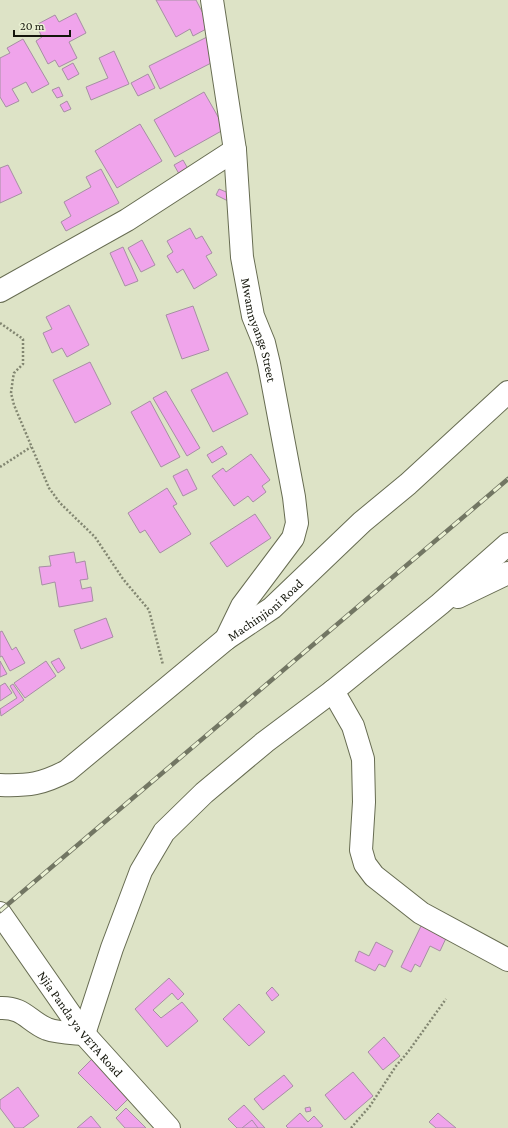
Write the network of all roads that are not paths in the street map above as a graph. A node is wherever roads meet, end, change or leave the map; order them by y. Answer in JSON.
{"nodes":[{"id":1,"x":212,"y":0,"type":"edge"},
{"id":2,"x":235,"y":150,"type":"junction"},
{"id":3,"x":0,"y":291,"type":"edge"},
{"id":4,"x":508,"y":392,"type":"edge"},
{"id":5,"x":508,"y":544,"type":"edge"},
{"id":6,"x":508,"y":573,"type":"edge"},
{"id":7,"x":440,"y":604,"type":"junction"},
{"id":8,"x":226,"y":639,"type":"junction"},
{"id":9,"x":333,"y":691,"type":"junction"},
{"id":10,"x":0,"y":785,"type":"edge"},
{"id":11,"x":0,"y":913,"type":"edge"},
{"id":12,"x":508,"y":960,"type":"edge"},
{"id":13,"x":0,"y":1008,"type":"edge"},
{"id":14,"x":84,"y":1034,"type":"junction"},
{"id":15,"x":169,"y":1128,"type":"edge"}],
"edges":[{"from":1,"to":2,"type":"street","name":"Mwamnyange Street"},
{"from":2,"to":3,"type":"street"},
{"from":2,"to":8,"type":"street","name":"Mwamnyange Street"},
{"from":4,"to":8,"type":"street","name":"Machinjioni Road"},
{"from":5,"to":7,"type":"street"},
{"from":6,"to":7,"type":"street"},
{"from":7,"to":9,"type":"street"},
{"from":8,"to":10,"type":"street","name":"Machinjioni Road"},
{"from":9,"to":12,"type":"street"},
{"from":9,"to":14,"type":"street"},
{"from":11,"to":14,"type":"street","name":"Njia Panda ya VETA Road"},
{"from":13,"to":14,"type":"street"},
{"from":14,"to":15,"type":"street","name":"Njia Panda ya VETA Road"}]}
